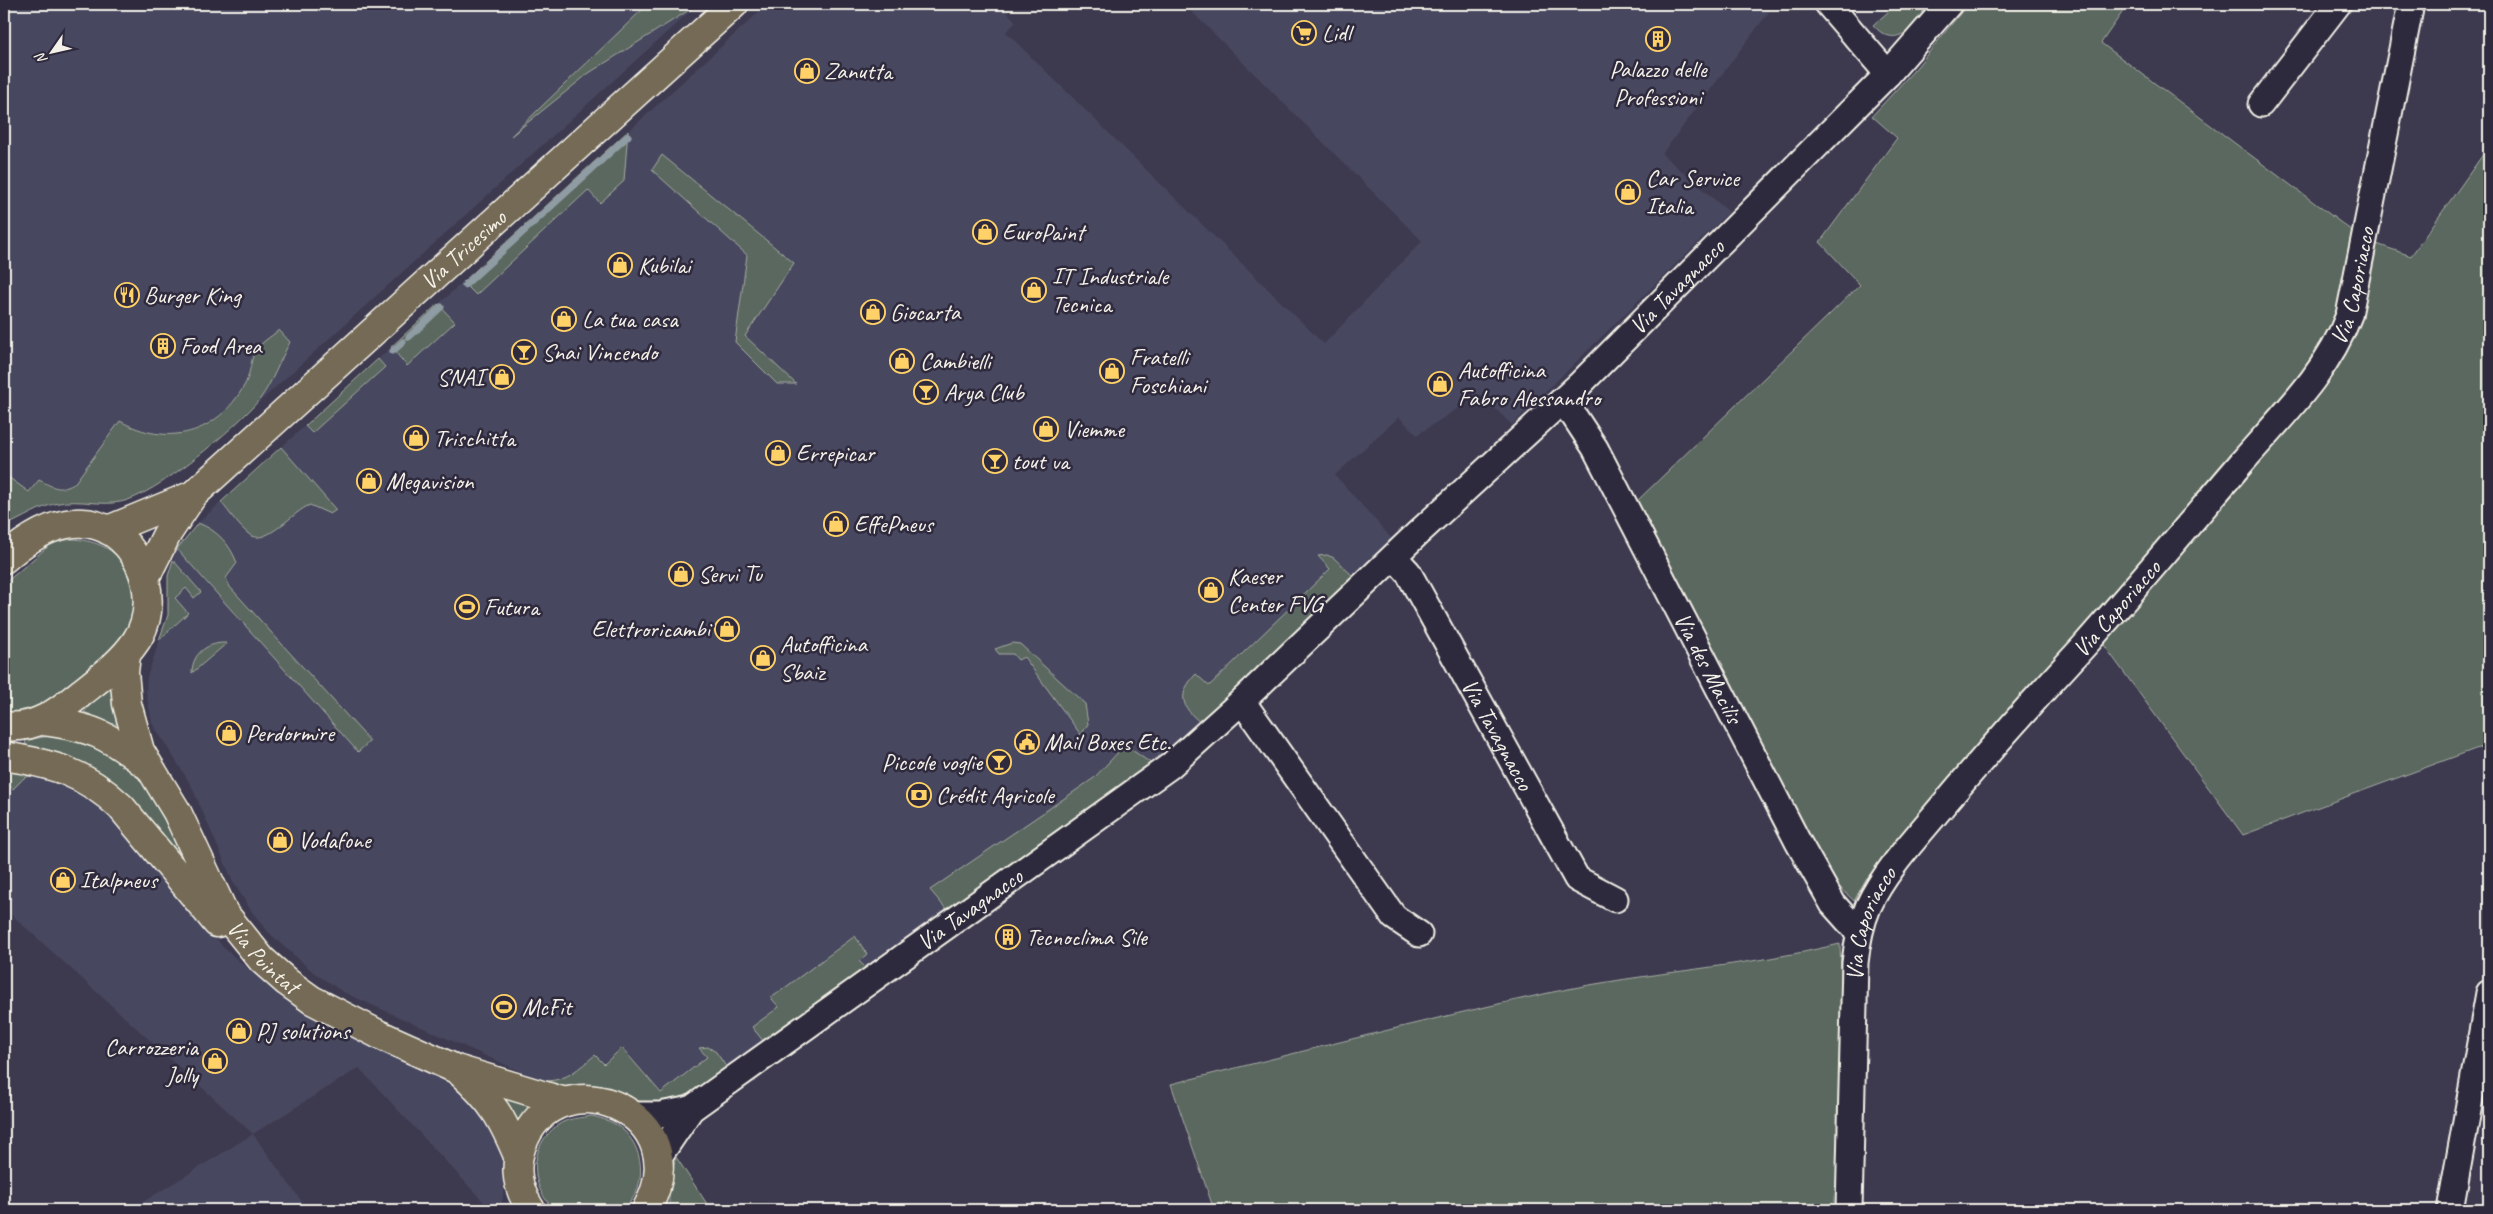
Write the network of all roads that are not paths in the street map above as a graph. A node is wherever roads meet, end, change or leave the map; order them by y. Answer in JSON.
{"nodes":[{"id":1,"x":734,"y":4,"type":"edge"},
{"id":2,"x":1828,"y":4,"type":"edge"},
{"id":3,"x":1949,"y":4,"type":"edge"},
{"id":4,"x":2338,"y":4,"type":"edge"},
{"id":5,"x":2411,"y":4,"type":"edge"},
{"id":6,"x":1888,"y":74,"type":"junction"},
{"id":7,"x":2261,"y":104,"type":"dead end"},
{"id":8,"x":1561,"y":402,"type":"junction"},
{"id":9,"x":194,"y":495,"type":"junction"},
{"id":10,"x":108,"y":530,"type":"junction"},
{"id":11,"x":10,"y":550,"type":"edge"},
{"id":12,"x":1394,"y":557,"type":"junction"},
{"id":13,"x":146,"y":576,"type":"junction"},
{"id":14,"x":126,"y":655,"type":"junction"},
{"id":15,"x":1242,"y":701,"type":"junction"},
{"id":16,"x":43,"y":721,"type":"junction"},
{"id":17,"x":4,"y":726,"type":"edge"},
{"id":18,"x":4,"y":756,"type":"edge"},
{"id":19,"x":148,"y":767,"type":"junction"},
{"id":20,"x":1615,"y":899,"type":"dead end"},
{"id":21,"x":1858,"y":932,"type":"junction"},
{"id":22,"x":1420,"y":934,"type":"dead end"},
{"id":23,"x":262,"y":960,"type":"junction"},
{"id":24,"x":2489,"y":992,"type":"edge"},
{"id":25,"x":456,"y":1069,"type":"junction"},
{"id":26,"x":566,"y":1102,"type":"junction"},
{"id":27,"x":691,"y":1109,"type":"junction"},
{"id":28,"x":634,"y":1115,"type":"junction"},
{"id":29,"x":518,"y":1156,"type":"junction"},
{"id":30,"x":658,"y":1158,"type":"junction"},
{"id":31,"x":522,"y":1205,"type":"edge"},
{"id":32,"x":653,"y":1205,"type":"edge"},
{"id":33,"x":1849,"y":1210,"type":"edge"},
{"id":34,"x":2450,"y":1210,"type":"edge"}],
"edges":[{"from":1,"to":9,"type":"main road","name":"Via Tricesimo"},
{"from":2,"to":6,"type":"street"},
{"from":3,"to":6,"type":"street","name":"Via Tavagnacco"},
{"from":4,"to":7,"type":"street"},
{"from":5,"to":21,"type":"street","name":"Via Caporiacco"},
{"from":6,"to":8,"type":"street","name":"Via Tavagnacco"},
{"from":8,"to":12,"type":"street","name":"Via Tavagnacco"},
{"from":8,"to":21,"type":"street","name":"Via des Macilis"},
{"from":9,"to":10,"type":"main road","name":"Via Tricesimo"},
{"from":9,"to":13,"type":"main road","name":"Via Tricesimo"},
{"from":10,"to":11,"type":"main road"},
{"from":10,"to":13,"type":"main road"},
{"from":12,"to":15,"type":"street","name":"Via Tavagnacco"},
{"from":12,"to":20,"type":"street","name":"Via Tavagnacco"},
{"from":13,"to":14,"type":"main road"},
{"from":14,"to":16,"type":"main road"},
{"from":14,"to":19,"type":"main road","name":"Via Puintat"},
{"from":15,"to":22,"type":"street"},
{"from":15,"to":27,"type":"street","name":"Via Tavagnacco"},
{"from":16,"to":17,"type":"main road"},
{"from":16,"to":19,"type":"main road","name":"Via Puintat"},
{"from":18,"to":23,"type":"main road"},
{"from":19,"to":23,"type":"main road","name":"Via Puintat"},
{"from":21,"to":33,"type":"street","name":"Via Caporiacco"},
{"from":23,"to":25,"type":"main road","name":"Via Puintat"},
{"from":24,"to":34,"type":"street"},
{"from":25,"to":26,"type":"main road","name":"Via Puintat"},
{"from":25,"to":29,"type":"main road","name":"Via Puintat"},
{"from":26,"to":28,"type":"main road"},
{"from":26,"to":29,"type":"main road"},
{"from":27,"to":28,"type":"street","name":"Via Tavagnacco"},
{"from":27,"to":30,"type":"street","name":"Via Tavagnacco"},
{"from":28,"to":30,"type":"main road"},
{"from":29,"to":31,"type":"main road"},
{"from":30,"to":32,"type":"main road"}]}
